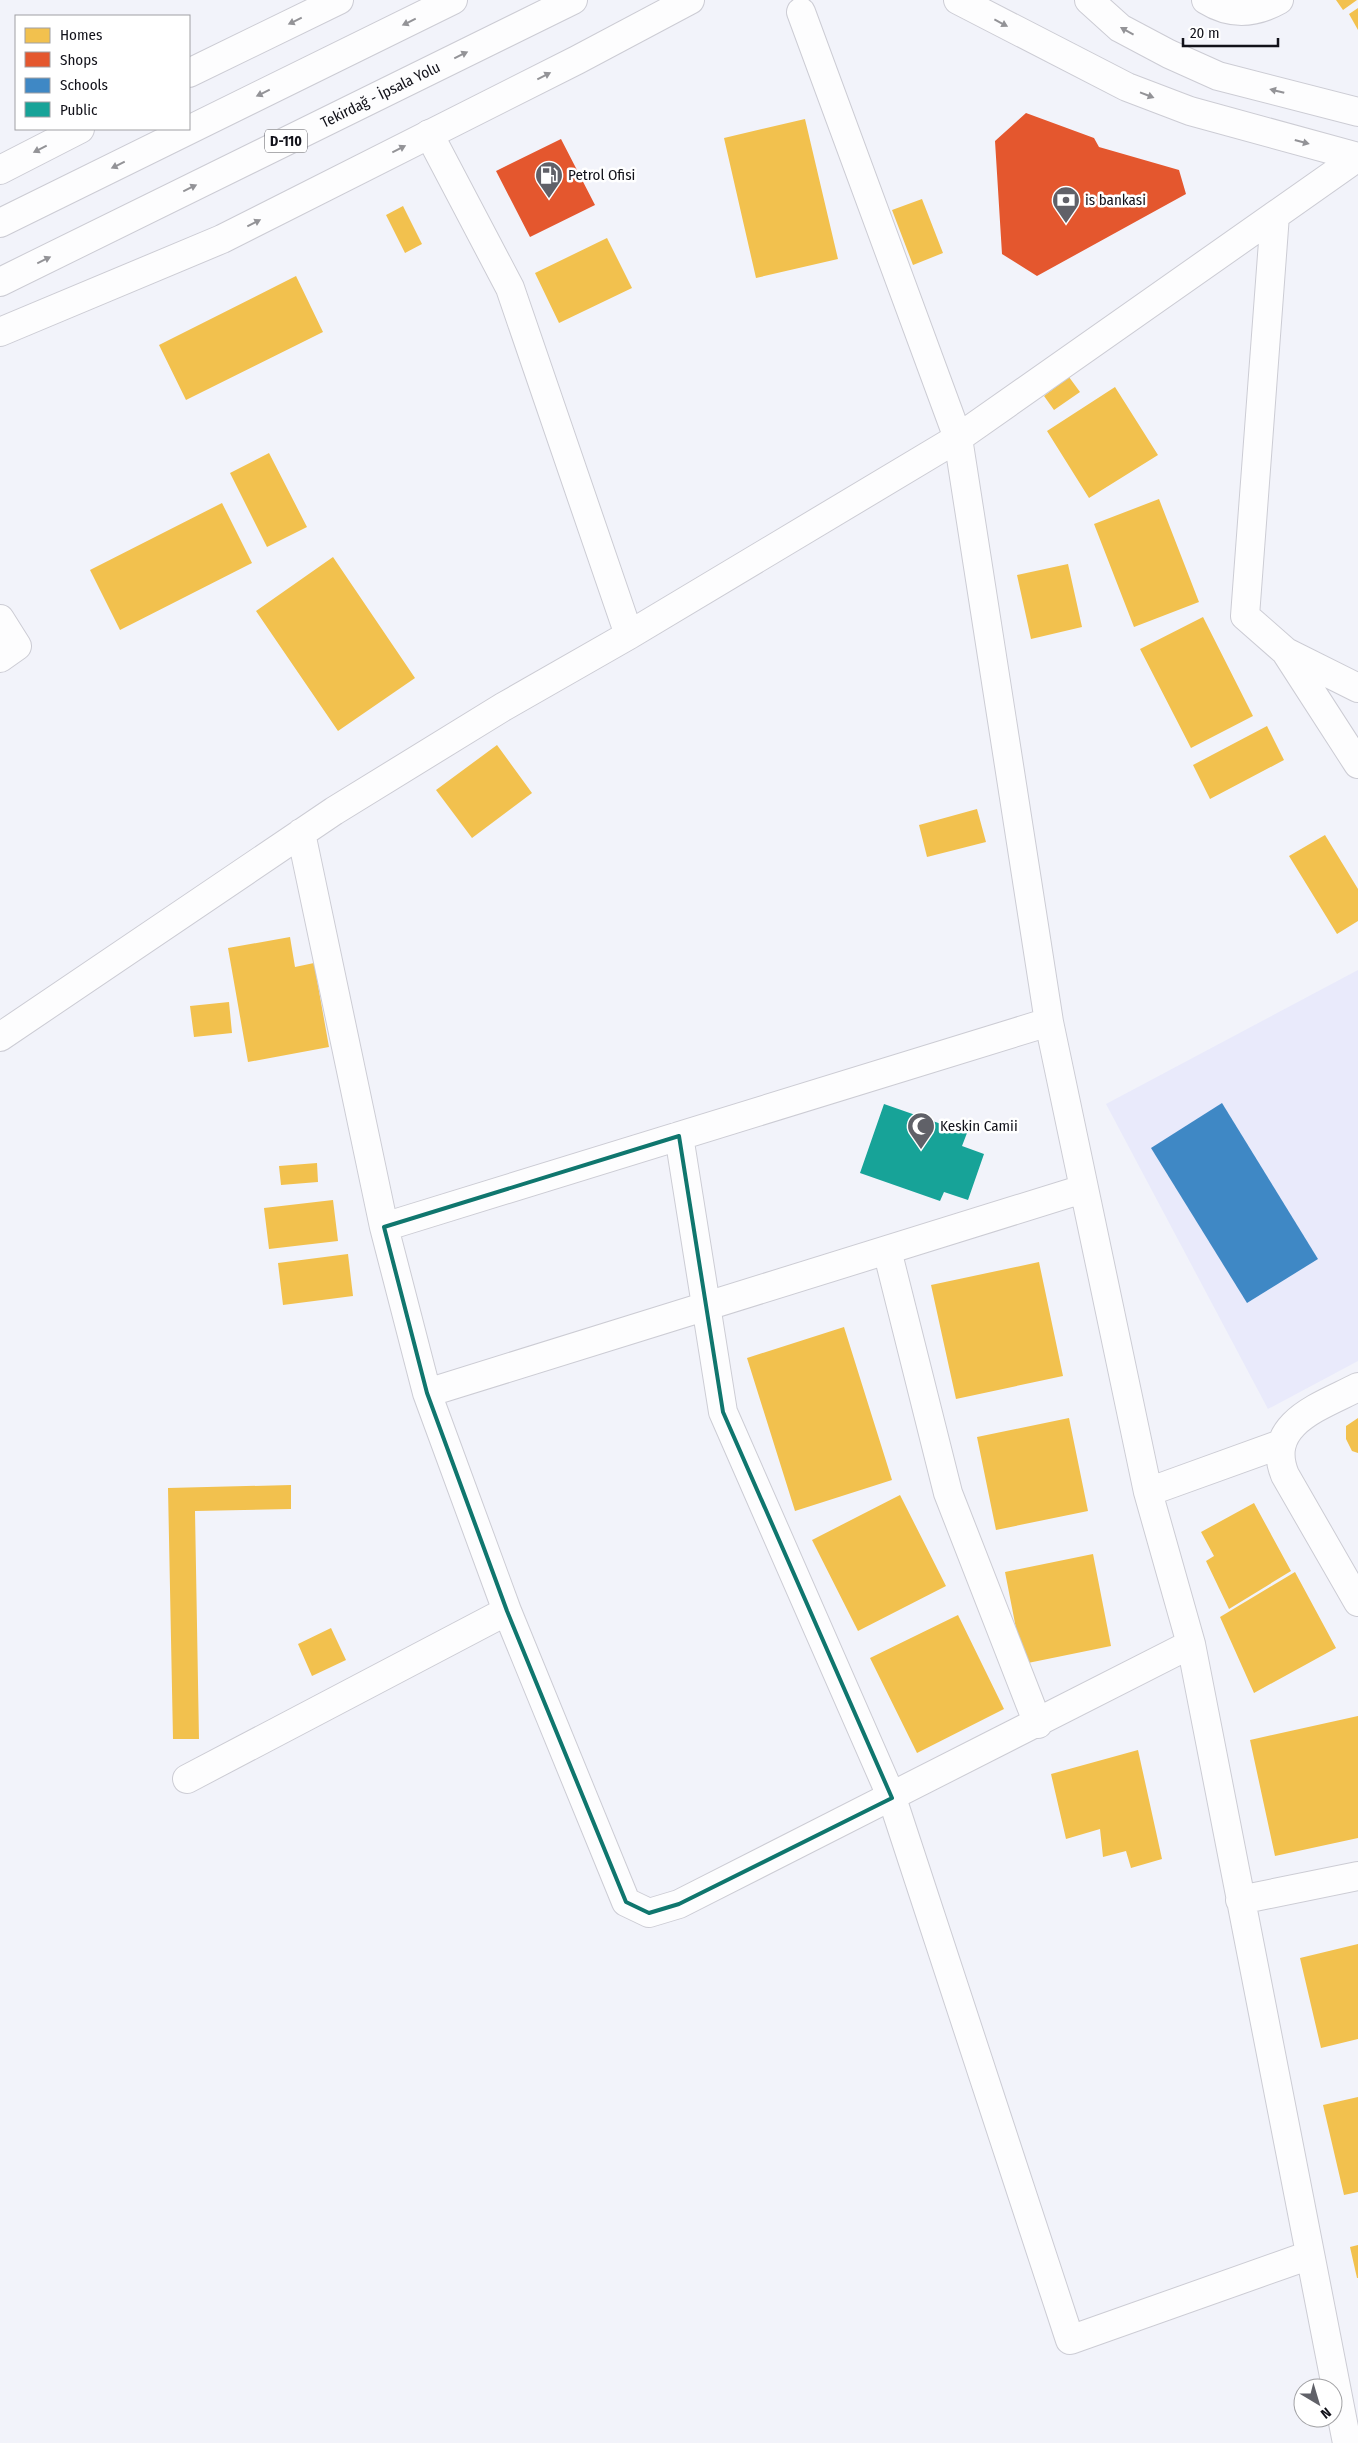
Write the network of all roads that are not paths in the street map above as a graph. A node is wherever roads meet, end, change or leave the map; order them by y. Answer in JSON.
{"nodes":[{"id":1,"x":339,"y":0,"type":"edge"},
{"id":2,"x":453,"y":0,"type":"edge"},
{"id":3,"x":573,"y":0,"type":"edge"},
{"id":4,"x":690,"y":0,"type":"edge"},
{"id":5,"x":958,"y":0,"type":"edge"},
{"id":6,"x":1089,"y":0,"type":"edge"},
{"id":7,"x":1206,"y":0,"type":"edge"},
{"id":8,"x":1279,"y":0,"type":"edge"},
{"id":9,"x":801,"y":12,"type":"dead end"},
{"id":10,"x":190,"y":73,"type":"edge"},
{"id":11,"x":1358,"y":112,"type":"edge"},
{"id":12,"x":190,"y":129,"type":"edge"},
{"id":13,"x":78,"y":130,"type":"edge"},
{"id":14,"x":189,"y":130,"type":"edge"},
{"id":15,"x":428,"y":134,"type":"junction"},
{"id":16,"x":1358,"y":157,"type":"edge"},
{"id":17,"x":0,"y":170,"type":"edge"},
{"id":18,"x":1275,"y":215,"type":"junction"},
{"id":19,"x":0,"y":223,"type":"edge"},
{"id":20,"x":222,"y":239,"type":"junction"},
{"id":21,"x":0,"y":282,"type":"edge"},
{"id":22,"x":0,"y":332,"type":"edge"},
{"id":23,"x":0,"y":350,"type":"edge"},
{"id":24,"x":958,"y":438,"type":"junction"},
{"id":25,"x":0,"y":618,"type":"edge"},
{"id":26,"x":629,"y":636,"type":"junction"},
{"id":27,"x":1286,"y":652,"type":"junction"},
{"id":28,"x":0,"y":658,"type":"edge"},
{"id":29,"x":1358,"y":688,"type":"edge"},
{"id":30,"x":1358,"y":764,"type":"edge"},
{"id":31,"x":301,"y":833,"type":"junction"},
{"id":32,"x":1049,"y":1022,"type":"junction"},
{"id":33,"x":0,"y":1037,"type":"edge"},
{"id":34,"x":679,"y":1136,"type":"junction"},
{"id":35,"x":1083,"y":1189,"type":"junction"},
{"id":36,"x":384,"y":1227,"type":"junction"},
{"id":37,"x":887,"y":1250,"type":"junction"},
{"id":38,"x":704,"y":1307,"type":"junction"},
{"id":39,"x":1358,"y":1387,"type":"edge"},
{"id":40,"x":427,"y":1393,"type":"junction"},
{"id":41,"x":1281,"y":1444,"type":"junction"},
{"id":42,"x":1148,"y":1492,"type":"junction"},
{"id":43,"x":1358,"y":1602,"type":"edge"},
{"id":44,"x":507,"y":1611,"type":"junction"},
{"id":45,"x":1192,"y":1644,"type":"junction"},
{"id":46,"x":1038,"y":1724,"type":"junction"},
{"id":47,"x":187,"y":1780,"type":"dead end"},
{"id":48,"x":892,"y":1798,"type":"junction"},
{"id":49,"x":1358,"y":1876,"type":"edge"},
{"id":50,"x":1240,"y":1900,"type":"junction"},
{"id":51,"x":1310,"y":2255,"type":"junction"},
{"id":52,"x":1347,"y":2443,"type":"edge"}],
"edges":[{"from":1,"to":10,"type":"main road","one_way":true},
{"from":2,"to":12,"type":"main road","one_way":true},
{"from":21,"to":3,"type":"main road","name":"Tekirdağ - İpsala Yolu","number":"D-110","one_way":true},
{"from":15,"to":4,"type":"main road","one_way":true},
{"from":5,"to":16,"type":"main road","one_way":true},
{"from":11,"to":6,"type":"main road","one_way":true},
{"from":7,"to":8,"type":"main road"},
{"from":9,"to":24,"type":"main road"},
{"from":13,"to":17,"type":"main road","one_way":true},
{"from":14,"to":19,"type":"main road","one_way":true},
{"from":20,"to":15,"type":"main road","one_way":true},
{"from":15,"to":26,"type":"main road"},
{"from":16,"to":18,"type":"main road"},
{"from":18,"to":24,"type":"main road"},
{"from":18,"to":27,"type":"main road"},
{"from":20,"to":22,"type":"main road"},
{"from":20,"to":23,"type":"main road"},
{"from":24,"to":26,"type":"main road"},
{"from":24,"to":32,"type":"main road"},
{"from":25,"to":28,"type":"main road"},
{"from":26,"to":31,"type":"main road"},
{"from":27,"to":29,"type":"main road"},
{"from":27,"to":30,"type":"main road"},
{"from":31,"to":33,"type":"main road"},
{"from":31,"to":36,"type":"main road"},
{"from":32,"to":34,"type":"main road"},
{"from":32,"to":35,"type":"main road"},
{"from":34,"to":36,"type":"main road"},
{"from":34,"to":38,"type":"main road"},
{"from":35,"to":37,"type":"main road"},
{"from":35,"to":42,"type":"main road"},
{"from":36,"to":40,"type":"main road"},
{"from":37,"to":38,"type":"main road"},
{"from":37,"to":46,"type":"main road"},
{"from":38,"to":40,"type":"main road"},
{"from":38,"to":48,"type":"main road"},
{"from":39,"to":41,"type":"main road"},
{"from":40,"to":44,"type":"main road"},
{"from":41,"to":42,"type":"main road"},
{"from":41,"to":43,"type":"main road"},
{"from":42,"to":45,"type":"main road"},
{"from":44,"to":47,"type":"main road"},
{"from":44,"to":48,"type":"main road"},
{"from":45,"to":46,"type":"main road"},
{"from":45,"to":50,"type":"main road"},
{"from":46,"to":48,"type":"main road"},
{"from":48,"to":51,"type":"main road"},
{"from":49,"to":50,"type":"main road"},
{"from":50,"to":51,"type":"main road"},
{"from":51,"to":52,"type":"main road"}]}
